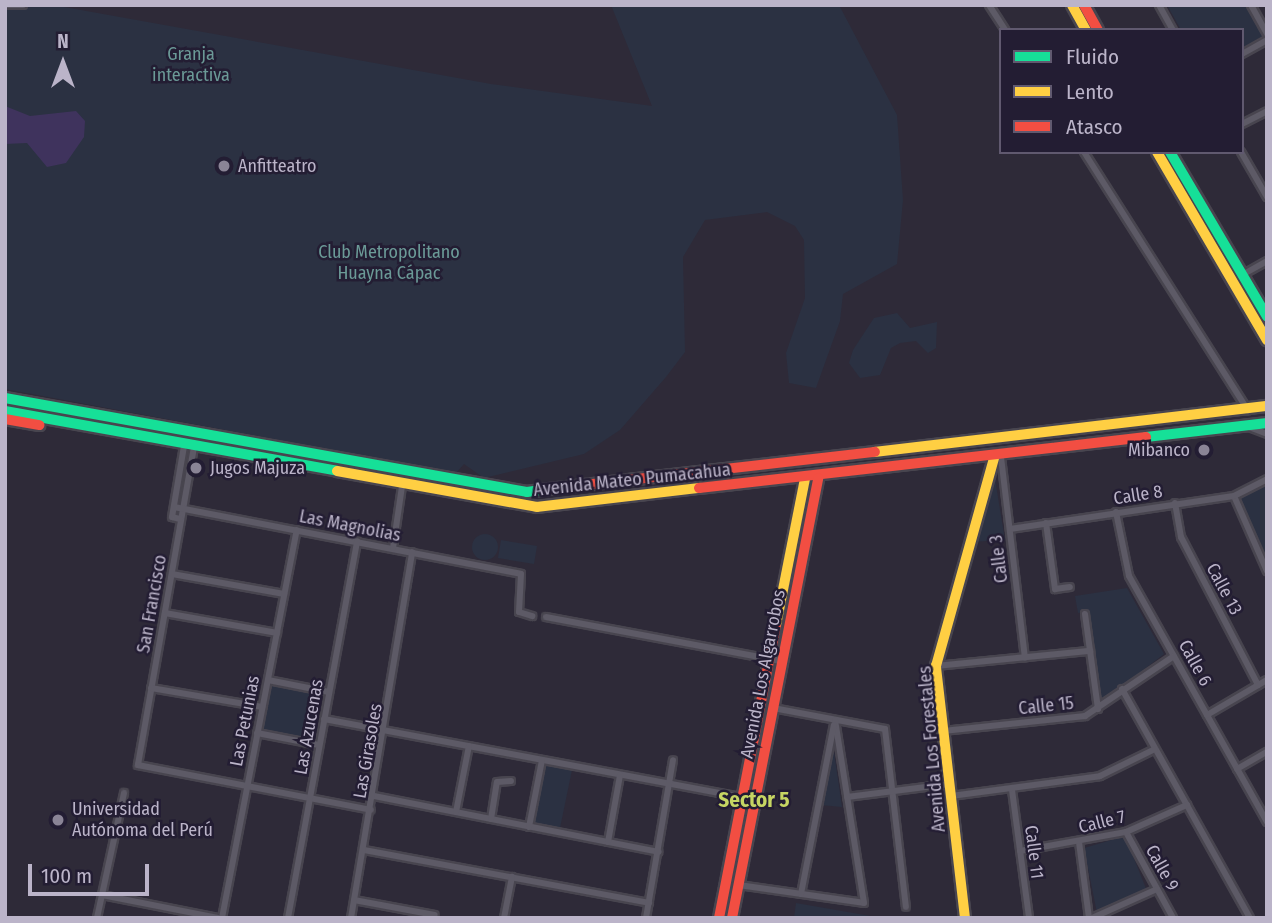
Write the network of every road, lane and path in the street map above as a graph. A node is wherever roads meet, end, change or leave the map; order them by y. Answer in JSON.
{"nodes":[{"id":1,"x":7,"y":5,"type":"edge"},
{"id":2,"x":23,"y":5,"type":"edge"},
{"id":3,"x":989,"y":5,"type":"edge"},
{"id":4,"x":1072,"y":5,"type":"edge"},
{"id":5,"x":1084,"y":5,"type":"edge"},
{"id":6,"x":1159,"y":5,"type":"edge"},
{"id":7,"x":1251,"y":5,"type":"edge"},
{"id":8,"x":1004,"y":28,"type":"edge"},
{"id":9,"x":1085,"y":28,"type":"edge"},
{"id":10,"x":1097,"y":28,"type":"edge"},
{"id":11,"x":1172,"y":28,"type":"edge"},
{"id":12,"x":1267,"y":34,"type":"edge"},
{"id":13,"x":1267,"y":40,"type":"edge"},
{"id":14,"x":1244,"y":53,"type":"edge"},
{"id":15,"x":1267,"y":111,"type":"edge"},
{"id":16,"x":1244,"y":123,"type":"edge"},
{"id":17,"x":1085,"y":154,"type":"edge"},
{"id":18,"x":1158,"y":154,"type":"edge"},
{"id":19,"x":1171,"y":154,"type":"edge"},
{"id":20,"x":1242,"y":154,"type":"edge"},
{"id":21,"x":1267,"y":197,"type":"edge"},
{"id":22,"x":1267,"y":261,"type":"edge"},
{"id":23,"x":1242,"y":275,"type":"junction"},
{"id":24,"x":1267,"y":317,"type":"edge"},
{"id":25,"x":1267,"y":340,"type":"edge"},
{"id":26,"x":5,"y":398,"type":"edge"},
{"id":27,"x":1267,"y":407,"type":"edge"},
{"id":28,"x":1248,"y":410,"type":"junction"},
{"id":29,"x":5,"y":411,"type":"edge"},
{"id":30,"x":5,"y":419,"type":"edge"},
{"id":31,"x":1267,"y":423,"type":"edge"},
{"id":32,"x":1233,"y":424,"type":"junction"},
{"id":33,"x":1267,"y":434,"type":"edge"},
{"id":34,"x":128,"y":435,"type":"junction"},
{"id":35,"x":189,"y":446,"type":"junction"},
{"id":36,"x":998,"y":457,"type":"junction"},
{"id":37,"x":818,"y":478,"type":"junction"},
{"id":38,"x":805,"y":479,"type":"junction"},
{"id":39,"x":1267,"y":479,"type":"edge"},
{"id":40,"x":402,"y":486,"type":"junction"},
{"id":41,"x":1234,"y":496,"type":"junction"},
{"id":42,"x":1175,"y":503,"type":"junction"},
{"id":43,"x":174,"y":507,"type":"junction"},
{"id":44,"x":182,"y":508,"type":"junction"},
{"id":45,"x":1116,"y":512,"type":"junction"},
{"id":46,"x":180,"y":519,"type":"junction"},
{"id":47,"x":1046,"y":523,"type":"junction"},
{"id":48,"x":1010,"y":529,"type":"junction"},
{"id":49,"x":297,"y":530,"type":"junction"},
{"id":50,"x":357,"y":541,"type":"junction"},
{"id":51,"x":393,"y":548,"type":"junction"},
{"id":52,"x":412,"y":552,"type":"junction"},
{"id":53,"x":1267,"y":571,"type":"edge"},
{"id":54,"x":172,"y":574,"type":"junction"},
{"id":55,"x":1070,"y":587,"type":"dead end"},
{"id":56,"x":284,"y":594,"type":"junction"},
{"id":57,"x":165,"y":613,"type":"junction"},
{"id":58,"x":1085,"y":614,"type":"dead end"},
{"id":59,"x":532,"y":615,"type":"dead end"},
{"id":60,"x":546,"y":617,"type":"dead end"},
{"id":61,"x":277,"y":633,"type":"junction"},
{"id":62,"x":1090,"y":651,"type":"junction"},
{"id":63,"x":1174,"y":656,"type":"junction"},
{"id":64,"x":1025,"y":658,"type":"junction"},
{"id":65,"x":769,"y":659,"type":"junction"},
{"id":66,"x":782,"y":661,"type":"junction"},
{"id":67,"x":936,"y":666,"type":"junction"},
{"id":68,"x":268,"y":680,"type":"junction"},
{"id":69,"x":1267,"y":680,"type":"edge"},
{"id":70,"x":1258,"y":685,"type":"junction"},
{"id":71,"x":151,"y":688,"type":"junction"},
{"id":72,"x":1122,"y":689,"type":"junction"},
{"id":73,"x":329,"y":692,"type":"junction"},
{"id":74,"x":262,"y":707,"type":"junction"},
{"id":75,"x":773,"y":708,"type":"junction"},
{"id":76,"x":1098,"y":709,"type":"junction"},
{"id":77,"x":1207,"y":715,"type":"junction"},
{"id":78,"x":324,"y":719,"type":"junction"},
{"id":79,"x":835,"y":720,"type":"junction"},
{"id":80,"x":386,"y":731,"type":"junction"},
{"id":81,"x":943,"y":731,"type":"junction"},
{"id":82,"x":257,"y":733,"type":"junction"},
{"id":83,"x":319,"y":745,"type":"junction"},
{"id":84,"x":469,"y":746,"type":"junction"},
{"id":85,"x":1155,"y":749,"type":"junction"},
{"id":86,"x":1267,"y":752,"type":"edge"},
{"id":87,"x":542,"y":760,"type":"junction"},
{"id":88,"x":673,"y":760,"type":"dead end"},
{"id":89,"x":1237,"y":769,"type":"junction"},
{"id":90,"x":620,"y":775,"type":"junction"},
{"id":91,"x":511,"y":782,"type":"dead end"},
{"id":92,"x":670,"y":784,"type":"junction"},
{"id":93,"x":949,"y":784,"type":"junction"},
{"id":94,"x":247,"y":788,"type":"junction"},
{"id":95,"x":894,"y":790,"type":"junction"},
{"id":96,"x":1012,"y":790,"type":"junction"},
{"id":97,"x":124,"y":793,"type":"dead end"},
{"id":98,"x":374,"y":796,"type":"junction"},
{"id":99,"x":951,"y":796,"type":"junction"},
{"id":100,"x":742,"y":797,"type":"junction"},
{"id":101,"x":847,"y":797,"type":"junction"},
{"id":102,"x":310,"y":799,"type":"junction"},
{"id":103,"x":755,"y":800,"type":"junction"},
{"id":104,"x":1187,"y":805,"type":"junction"},
{"id":105,"x":371,"y":810,"type":"junction"},
{"id":106,"x":456,"y":812,"type":"junction"},
{"id":107,"x":491,"y":819,"type":"junction"},
{"id":108,"x":1267,"y":822,"type":"edge"},
{"id":109,"x":529,"y":827,"type":"junction"},
{"id":110,"x":1126,"y":832,"type":"junction"},
{"id":111,"x":608,"y":842,"type":"junction"},
{"id":112,"x":1079,"y":842,"type":"junction"},
{"id":113,"x":364,"y":850,"type":"junction"},
{"id":114,"x":1020,"y":851,"type":"junction"},
{"id":115,"x":659,"y":852,"type":"junction"},
{"id":116,"x":512,"y":877,"type":"junction"},
{"id":117,"x":738,"y":885,"type":"junction"},
{"id":118,"x":1157,"y":889,"type":"junction"},
{"id":119,"x":801,"y":894,"type":"junction"},
{"id":120,"x":102,"y":895,"type":"junction"},
{"id":121,"x":354,"y":900,"type":"junction"},
{"id":122,"x":649,"y":903,"type":"junction"},
{"id":123,"x":906,"y":907,"type":"dead end"},
{"id":124,"x":435,"y":915,"type":"dead end"},
{"id":125,"x":97,"y":918,"type":"edge"},
{"id":126,"x":220,"y":918,"type":"edge"},
{"id":127,"x":288,"y":918,"type":"edge"},
{"id":128,"x":351,"y":918,"type":"edge"},
{"id":129,"x":504,"y":918,"type":"edge"},
{"id":130,"x":646,"y":918,"type":"edge"},
{"id":131,"x":719,"y":918,"type":"edge"},
{"id":132,"x":732,"y":918,"type":"edge"},
{"id":133,"x":965,"y":918,"type":"edge"},
{"id":134,"x":1029,"y":918,"type":"edge"},
{"id":135,"x":1091,"y":918,"type":"edge"},
{"id":136,"x":1173,"y":918,"type":"edge"},
{"id":137,"x":1250,"y":918,"type":"edge"}],
"edges":[{"from":1,"to":2,"type":"street"},
{"from":3,"to":8,"type":"street"},
{"from":4,"to":9,"type":"main road"},
{"from":5,"to":10,"type":"main road"},
{"from":6,"to":11,"type":"street"},
{"from":7,"to":12,"type":"street"},
{"from":13,"to":14,"type":"street"},
{"from":15,"to":16,"type":"street"},
{"from":17,"to":28,"type":"street"},
{"from":18,"to":25,"type":"main road"},
{"from":19,"to":23,"type":"main road"},
{"from":20,"to":21,"type":"street"},
{"from":22,"to":23,"type":"street"},
{"from":23,"to":24,"type":"main road"},
{"from":26,"to":28,"type":"main road","name":"Avenida Mateo Pumacahua"},
{"from":27,"to":28,"type":"main road","name":"Avenida Mateo Pumacahua"},
{"from":29,"to":34,"type":"main road","name":"Avenida Mateo Pumacahua"},
{"from":30,"to":34,"type":"main road"},
{"from":31,"to":32,"type":"main road","name":"Avenida Mateo Pumacahua"},
{"from":32,"to":33,"type":"street"},
{"from":32,"to":36,"type":"main road","name":"Avenida Mateo Pumacahua"},
{"from":34,"to":35,"type":"main road","name":"Avenida Mateo Pumacahua"},
{"from":35,"to":40,"type":"main road","name":"Avenida Mateo Pumacahua"},
{"from":35,"to":43,"type":"street"},
{"from":35,"to":44,"type":"street","name":"San Francisco"},
{"from":36,"to":37,"type":"main road","name":"Avenida Mateo Pumacahua"},
{"from":36,"to":48,"type":"street","name":"Calle 3"},
{"from":36,"to":67,"type":"main road","name":"Avenida Los Forestales"},
{"from":37,"to":38,"type":"main road","name":"Avenida Mateo Pumacahua"},
{"from":37,"to":66,"type":"main road","name":"Avenida Los Algarrobos"},
{"from":38,"to":40,"type":"main road","name":"Avenida Mateo Pumacahua"},
{"from":38,"to":65,"type":"main road","name":"Avenida Los Algarrobos"},
{"from":39,"to":41,"type":"street","name":"Calle 8"},
{"from":40,"to":51,"type":"street"},
{"from":41,"to":42,"type":"street","name":"Calle 8"},
{"from":41,"to":53,"type":"street"},
{"from":42,"to":45,"type":"street","name":"Calle 8"},
{"from":42,"to":70,"type":"street","name":"Calle 13"},
{"from":43,"to":44,"type":"street","name":"Las Magnolias"},
{"from":43,"to":46,"type":"street"},
{"from":44,"to":46,"type":"street","name":"San Francisco"},
{"from":44,"to":49,"type":"street","name":"Las Magnolias"},
{"from":45,"to":47,"type":"street","name":"Calle 8"},
{"from":45,"to":63,"type":"street","name":"Calle 6"},
{"from":46,"to":54,"type":"street","name":"San Francisco"},
{"from":47,"to":48,"type":"street","name":"Calle 8"},
{"from":47,"to":55,"type":"street"},
{"from":48,"to":64,"type":"street","name":"Calle 3"},
{"from":49,"to":50,"type":"street","name":"Las Magnolias"},
{"from":49,"to":56,"type":"street","name":"Las Petunias"},
{"from":50,"to":51,"type":"street","name":"Las Magnolias"},
{"from":50,"to":73,"type":"street","name":"Las Azucenas"},
{"from":51,"to":52,"type":"street","name":"Las Magnolias"},
{"from":52,"to":59,"type":"street","name":"Las Magnolias"},
{"from":52,"to":80,"type":"street","name":"Las Girasoles"},
{"from":54,"to":56,"type":"street"},
{"from":54,"to":57,"type":"street","name":"San Francisco"},
{"from":56,"to":61,"type":"street","name":"Las Petunias"},
{"from":57,"to":61,"type":"street"},
{"from":57,"to":71,"type":"street","name":"San Francisco"},
{"from":58,"to":62,"type":"street"},
{"from":60,"to":65,"type":"street"},
{"from":61,"to":68,"type":"street","name":"Las Petunias"},
{"from":62,"to":64,"type":"street"},
{"from":62,"to":76,"type":"street"},
{"from":63,"to":72,"type":"street","name":"Calle 15"},
{"from":63,"to":77,"type":"street","name":"Calle 6"},
{"from":64,"to":67,"type":"street"},
{"from":65,"to":66,"type":"street"},
{"from":65,"to":100,"type":"main road","name":"Avenida Los Algarrobos"},
{"from":66,"to":75,"type":"main road","name":"Avenida Los Algarrobos"},
{"from":67,"to":81,"type":"main road","name":"Avenida Los Forestales"},
{"from":68,"to":73,"type":"street"},
{"from":68,"to":74,"type":"street","name":"Las Petunias"},
{"from":69,"to":70,"type":"street"},
{"from":70,"to":77,"type":"street"},
{"from":71,"to":74,"type":"street"},
{"from":71,"to":94,"type":"street","name":"San Francisco"},
{"from":72,"to":76,"type":"street","name":"Calle 15"},
{"from":72,"to":85,"type":"street"},
{"from":73,"to":78,"type":"street","name":"Las Azucenas"},
{"from":74,"to":82,"type":"street","name":"Las Petunias"},
{"from":75,"to":79,"type":"street"},
{"from":75,"to":103,"type":"main road","name":"Avenida Los Algarrobos"},
{"from":76,"to":81,"type":"street","name":"Calle 15"},
{"from":77,"to":89,"type":"street","name":"Calle 6"},
{"from":78,"to":80,"type":"street"},
{"from":78,"to":83,"type":"street","name":"Las Azucenas"},
{"from":79,"to":95,"type":"street"},
{"from":79,"to":101,"type":"street"},
{"from":79,"to":119,"type":"street"},
{"from":80,"to":84,"type":"street"},
{"from":80,"to":98,"type":"street","name":"Las Girasoles"},
{"from":81,"to":93,"type":"main road","name":"Avenida Los Forestales"},
{"from":82,"to":83,"type":"street"},
{"from":82,"to":94,"type":"street","name":"Las Petunias"},
{"from":83,"to":102,"type":"street","name":"Las Azucenas"},
{"from":84,"to":87,"type":"street"},
{"from":84,"to":106,"type":"street"},
{"from":85,"to":96,"type":"street"},
{"from":85,"to":104,"type":"street"},
{"from":86,"to":89,"type":"street"},
{"from":87,"to":90,"type":"street"},
{"from":87,"to":109,"type":"street"},
{"from":88,"to":92,"type":"street"},
{"from":89,"to":108,"type":"street","name":"Calle 6"},
{"from":90,"to":92,"type":"street"},
{"from":90,"to":111,"type":"street"},
{"from":91,"to":107,"type":"street"},
{"from":92,"to":100,"type":"street"},
{"from":92,"to":115,"type":"street"},
{"from":93,"to":95,"type":"street"},
{"from":93,"to":99,"type":"main road","name":"Avenida Los Forestales"},
{"from":94,"to":102,"type":"street"},
{"from":94,"to":126,"type":"street","name":"Las Petunias"},
{"from":95,"to":101,"type":"street"},
{"from":95,"to":123,"type":"street"},
{"from":96,"to":99,"type":"street"},
{"from":96,"to":114,"type":"street","name":"Calle 11"},
{"from":97,"to":120,"type":"street"},
{"from":98,"to":105,"type":"street","name":"Las Girasoles"},
{"from":98,"to":106,"type":"street"},
{"from":99,"to":133,"type":"main road","name":"Avenida Los Forestales"},
{"from":100,"to":103,"type":"street"},
{"from":100,"to":131,"type":"main road","name":"Avenida Los Algarrobos"},
{"from":101,"to":119,"type":"street"},
{"from":102,"to":105,"type":"street"},
{"from":102,"to":127,"type":"street","name":"Las Azucenas"},
{"from":103,"to":117,"type":"main road","name":"Avenida Los Algarrobos"},
{"from":104,"to":110,"type":"street","name":"Calle 7"},
{"from":104,"to":137,"type":"street"},
{"from":105,"to":113,"type":"street","name":"Las Girasoles"},
{"from":106,"to":107,"type":"street"},
{"from":107,"to":109,"type":"street"},
{"from":109,"to":111,"type":"street"},
{"from":110,"to":112,"type":"street","name":"Calle 7"},
{"from":110,"to":118,"type":"street","name":"Calle 9"},
{"from":111,"to":115,"type":"street"},
{"from":112,"to":114,"type":"street","name":"Calle 7"},
{"from":112,"to":135,"type":"street"},
{"from":113,"to":116,"type":"street"},
{"from":113,"to":121,"type":"street","name":"Las Girasoles"},
{"from":114,"to":134,"type":"street","name":"Calle 11"},
{"from":115,"to":122,"type":"street"},
{"from":116,"to":122,"type":"street"},
{"from":116,"to":129,"type":"street"},
{"from":117,"to":119,"type":"street"},
{"from":117,"to":132,"type":"main road","name":"Avenida Los Algarrobos"},
{"from":118,"to":135,"type":"street"},
{"from":118,"to":136,"type":"street","name":"Calle 9"},
{"from":120,"to":125,"type":"street"},
{"from":120,"to":126,"type":"street"},
{"from":121,"to":124,"type":"street"},
{"from":121,"to":128,"type":"street","name":"Las Girasoles"},
{"from":122,"to":130,"type":"street"}]}
